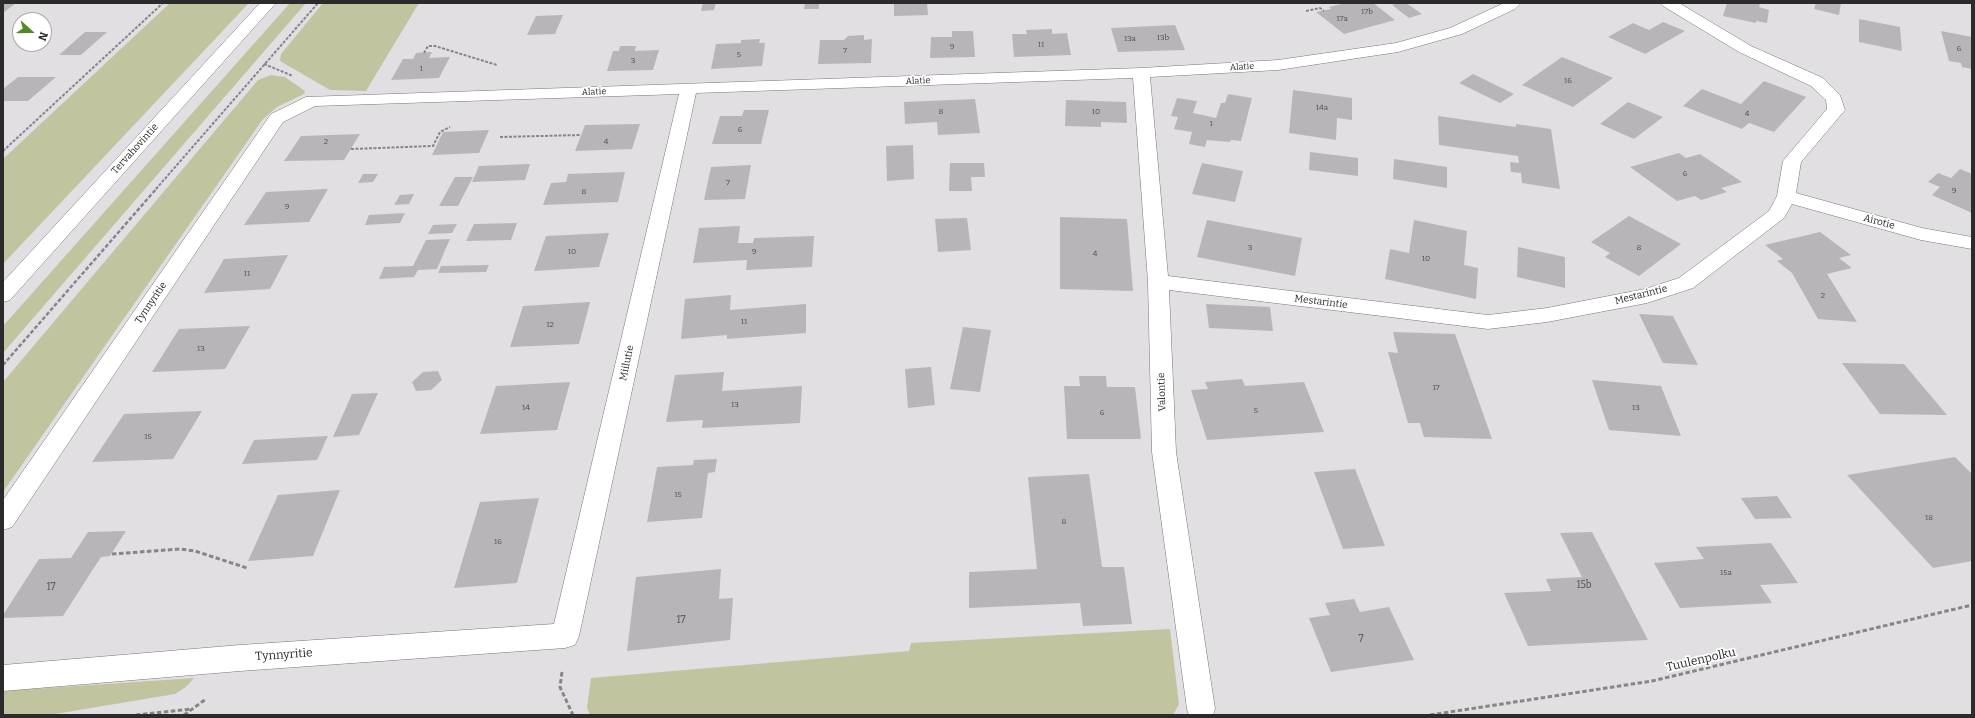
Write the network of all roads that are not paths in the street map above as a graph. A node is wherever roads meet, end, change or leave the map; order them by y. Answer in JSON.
{"nodes":[{"id":1,"x":268,"y":3,"type":"edge"},
{"id":2,"x":1513,"y":3,"type":"edge"},
{"id":3,"x":1668,"y":3,"type":"edge"},
{"id":4,"x":1141,"y":73,"type":"junction"},
{"id":5,"x":688,"y":90,"type":"junction"},
{"id":6,"x":312,"y":101,"type":"joint"},
{"id":7,"x":1786,"y":196,"type":"junction"},
{"id":8,"x":1972,"y":243,"type":"edge"},
{"id":9,"x":1158,"y":282,"type":"junction"},
{"id":10,"x":3,"y":295,"type":"edge"},
{"id":11,"x":3,"y":520,"type":"edge"},
{"id":12,"x":565,"y":636,"type":"joint"},
{"id":13,"x":3,"y":678,"type":"edge"},
{"id":14,"x":1202,"y":708,"type":"dead end"}],
"edges":[{"from":1,"to":10,"type":"street","name":"Tervahovintie"},
{"from":2,"to":4,"type":"street","name":"Alatie"},
{"from":3,"to":7,"type":"street","name":"Mestarintie"},
{"from":4,"to":5,"type":"street","name":"Alatie"},
{"from":4,"to":9,"type":"street","name":"Valontie"},
{"from":5,"to":6,"type":"street","name":"Alatie"},
{"from":5,"to":12,"type":"street","name":"Miilutie"},
{"from":6,"to":11,"type":"street","name":"Tynnyritie"},
{"from":7,"to":8,"type":"street","name":"Airotie"},
{"from":7,"to":9,"type":"street","name":"Mestarintie"},
{"from":9,"to":14,"type":"street","name":"Valontie"},
{"from":12,"to":13,"type":"street","name":"Tynnyritie"}]}
